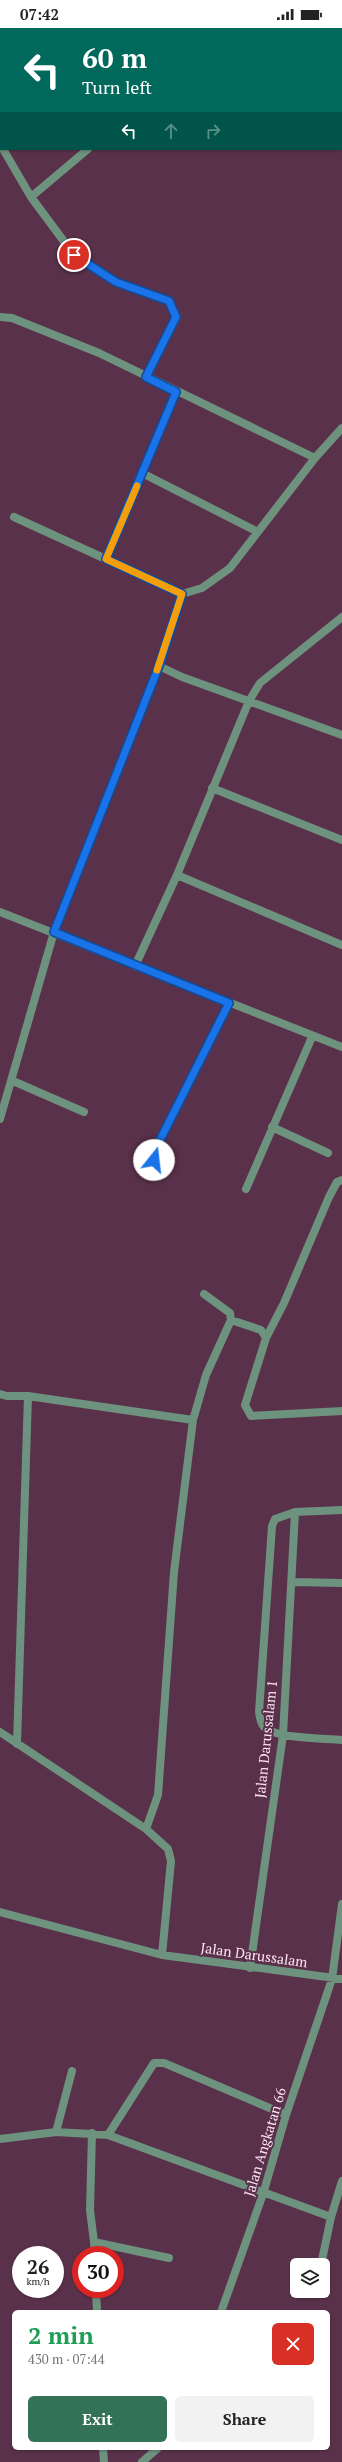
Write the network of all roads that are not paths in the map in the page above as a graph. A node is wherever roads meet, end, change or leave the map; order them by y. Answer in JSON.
{"nodes":[{"id":1,"x":4,"y":150,"type":"edge"},
{"id":2,"x":87,"y":150,"type":"edge"},
{"id":3,"x":31,"y":197,"type":"junction"},
{"id":4,"x":0,"y":317,"type":"edge"},
{"id":5,"x":146,"y":377,"type":"junction"},
{"id":6,"x":176,"y":392,"type":"junction"},
{"id":7,"x":342,"y":428,"type":"edge"},
{"id":8,"x":315,"y":458,"type":"junction"},
{"id":9,"x":142,"y":474,"type":"junction"},
{"id":10,"x":14,"y":517,"type":"dead end"},
{"id":11,"x":258,"y":532,"type":"junction"},
{"id":12,"x":106,"y":559,"type":"junction"},
{"id":13,"x":182,"y":594,"type":"junction"},
{"id":14,"x":342,"y":617,"type":"edge"},
{"id":15,"x":159,"y":666,"type":"junction"},
{"id":16,"x":249,"y":701,"type":"junction"},
{"id":17,"x":342,"y":735,"type":"edge"},
{"id":18,"x":212,"y":788,"type":"junction"},
{"id":19,"x":342,"y":840,"type":"edge"},
{"id":20,"x":177,"y":875,"type":"junction"},
{"id":21,"x":0,"y":912,"type":"edge"},
{"id":22,"x":54,"y":932,"type":"junction"},
{"id":23,"x":342,"y":945,"type":"edge"},
{"id":24,"x":135,"y":966,"type":"junction"},
{"id":25,"x":229,"y":1003,"type":"junction"},
{"id":26,"x":312,"y":1037,"type":"junction"},
{"id":27,"x":342,"y":1048,"type":"edge"},
{"id":28,"x":13,"y":1080,"type":"junction"},
{"id":29,"x":2,"y":1104,"type":"edge"},
{"id":30,"x":84,"y":1112,"type":"dead end"},
{"id":31,"x":0,"y":1119,"type":"edge"},
{"id":32,"x":272,"y":1127,"type":"junction"},
{"id":33,"x":328,"y":1153,"type":"dead end"},
{"id":34,"x":154,"y":1160,"type":"dead end"},
{"id":35,"x":342,"y":1180,"type":"edge"},
{"id":36,"x":246,"y":1189,"type":"dead end"},
{"id":37,"x":204,"y":1294,"type":"dead end"},
{"id":38,"x":231,"y":1320,"type":"junction"},
{"id":39,"x":266,"y":1338,"type":"junction"},
{"id":40,"x":0,"y":1394,"type":"edge"},
{"id":41,"x":28,"y":1396,"type":"junction"},
{"id":42,"x":342,"y":1412,"type":"edge"},
{"id":43,"x":192,"y":1420,"type":"junction"},
{"id":44,"x":342,"y":1510,"type":"edge"},
{"id":45,"x":295,"y":1512,"type":"junction"},
{"id":46,"x":292,"y":1582,"type":"junction"},
{"id":47,"x":342,"y":1583,"type":"edge"},
{"id":48,"x":0,"y":1732,"type":"edge"},
{"id":49,"x":282,"y":1735,"type":"junction"},
{"id":50,"x":342,"y":1740,"type":"edge"},
{"id":51,"x":17,"y":1744,"type":"junction"},
{"id":52,"x":146,"y":1828,"type":"junction"},
{"id":53,"x":342,"y":1904,"type":"edge"},
{"id":54,"x":0,"y":1912,"type":"edge"},
{"id":55,"x":162,"y":1955,"type":"junction"},
{"id":56,"x":250,"y":1968,"type":"junction"},
{"id":57,"x":332,"y":1979,"type":"junction"},
{"id":58,"x":342,"y":1980,"type":"edge"},
{"id":59,"x":72,"y":2071,"type":"dead end"},
{"id":60,"x":286,"y":2115,"type":"junction"},
{"id":61,"x":56,"y":2132,"type":"junction"},
{"id":62,"x":92,"y":2133,"type":"junction"},
{"id":63,"x":108,"y":2135,"type":"junction"},
{"id":64,"x":0,"y":2138,"type":"edge"},
{"id":65,"x":342,"y":2181,"type":"edge"},
{"id":66,"x":263,"y":2194,"type":"junction"},
{"id":67,"x":331,"y":2217,"type":"junction"},
{"id":68,"x":94,"y":2242,"type":"junction"},
{"id":69,"x":94,"y":2246,"type":"edge"},
{"id":70,"x":169,"y":2258,"type":"dead end"},
{"id":71,"x":322,"y":2258,"type":"edge"},
{"id":72,"x":96,"y":2298,"type":"edge"},
{"id":73,"x":97,"y":2310,"type":"edge"},
{"id":74,"x":222,"y":2310,"type":"edge"},
{"id":75,"x":103,"y":2450,"type":"edge"},
{"id":76,"x":156,"y":2450,"type":"edge"},
{"id":77,"x":104,"y":2462,"type":"edge"},
{"id":78,"x":142,"y":2462,"type":"edge"}],
"edges":[{"from":1,"to":3,"type":"street"},
{"from":2,"to":3,"type":"street"},
{"from":3,"to":5,"type":"street"},
{"from":4,"to":5,"type":"street"},
{"from":5,"to":6,"type":"street"},
{"from":6,"to":8,"type":"street"},
{"from":6,"to":9,"type":"street"},
{"from":7,"to":8,"type":"street"},
{"from":8,"to":11,"type":"street"},
{"from":9,"to":11,"type":"street"},
{"from":9,"to":12,"type":"street"},
{"from":10,"to":12,"type":"street"},
{"from":11,"to":13,"type":"street"},
{"from":12,"to":13,"type":"street"},
{"from":13,"to":15,"type":"street"},
{"from":14,"to":16,"type":"street"},
{"from":15,"to":16,"type":"street"},
{"from":15,"to":22,"type":"street"},
{"from":16,"to":17,"type":"street"},
{"from":16,"to":18,"type":"street"},
{"from":18,"to":19,"type":"street"},
{"from":18,"to":20,"type":"street"},
{"from":20,"to":23,"type":"street"},
{"from":20,"to":24,"type":"street"},
{"from":21,"to":22,"type":"street"},
{"from":22,"to":24,"type":"street"},
{"from":22,"to":28,"type":"street"},
{"from":24,"to":25,"type":"street"},
{"from":25,"to":26,"type":"street"},
{"from":25,"to":34,"type":"street"},
{"from":26,"to":27,"type":"street"},
{"from":26,"to":32,"type":"street"},
{"from":28,"to":29,"type":"street"},
{"from":28,"to":30,"type":"street"},
{"from":29,"to":31,"type":"street"},
{"from":32,"to":33,"type":"street"},
{"from":32,"to":36,"type":"street"},
{"from":35,"to":39,"type":"street"},
{"from":37,"to":38,"type":"street"},
{"from":38,"to":39,"type":"street"},
{"from":38,"to":43,"type":"street"},
{"from":39,"to":42,"type":"street"},
{"from":40,"to":41,"type":"street"},
{"from":41,"to":43,"type":"street"},
{"from":41,"to":51,"type":"street"},
{"from":43,"to":52,"type":"street"},
{"from":44,"to":45,"type":"street"},
{"from":45,"to":46,"type":"street","name":"Jalan Darussalam 1"},
{"from":45,"to":49,"type":"street"},
{"from":46,"to":47,"type":"street"},
{"from":46,"to":49,"type":"street","name":"Jalan Darussalam 1"},
{"from":48,"to":51,"type":"street"},
{"from":49,"to":50,"type":"street"},
{"from":49,"to":56,"type":"street","name":"Jalan Darussalam 1"},
{"from":51,"to":52,"type":"street"},
{"from":52,"to":55,"type":"street"},
{"from":53,"to":57,"type":"street","name":"Jalan Angkatan 66"},
{"from":54,"to":55,"type":"street","name":"Jalan Darussalam"},
{"from":55,"to":56,"type":"street","name":"Jalan Darussalam"},
{"from":56,"to":57,"type":"street","name":"Jalan Darussalam"},
{"from":57,"to":58,"type":"street","name":"Jalan Darussalam"},
{"from":57,"to":60,"type":"street","name":"Jalan Angkatan 66"},
{"from":59,"to":61,"type":"street"},
{"from":60,"to":63,"type":"street"},
{"from":60,"to":66,"type":"street","name":"Jalan Angkatan 66"},
{"from":61,"to":62,"type":"street"},
{"from":61,"to":64,"type":"street"},
{"from":62,"to":63,"type":"street"},
{"from":62,"to":68,"type":"street"},
{"from":63,"to":66,"type":"street"},
{"from":65,"to":67,"type":"street"},
{"from":66,"to":67,"type":"street"},
{"from":66,"to":74,"type":"street","name":"Jalan Angkatan 66"},
{"from":67,"to":71,"type":"street"},
{"from":68,"to":69,"type":"street"},
{"from":68,"to":70,"type":"street"},
{"from":72,"to":73,"type":"street"},
{"from":75,"to":77,"type":"street"},
{"from":76,"to":78,"type":"street"}]}
